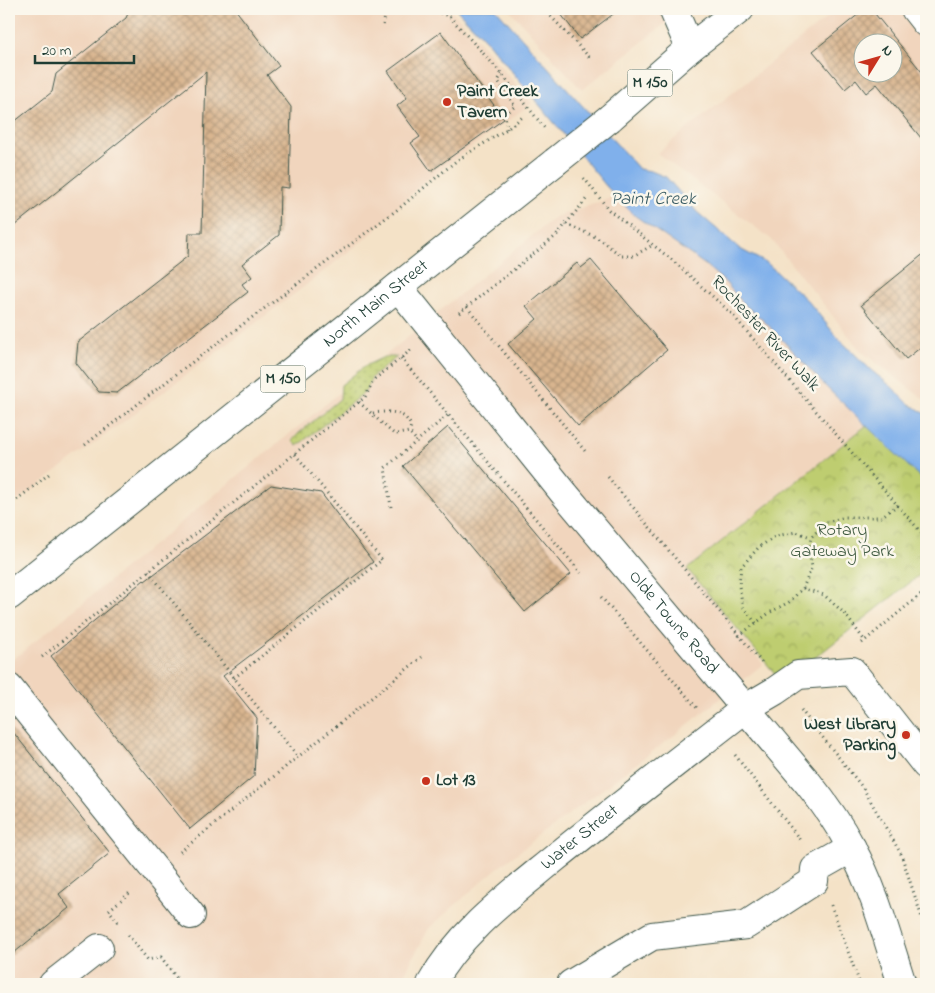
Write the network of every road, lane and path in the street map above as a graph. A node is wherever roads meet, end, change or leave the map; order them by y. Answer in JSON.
{"nodes":[{"id":1,"x":387,"y":9,"type":"edge"},
{"id":2,"x":430,"y":9,"type":"edge"},
{"id":3,"x":544,"y":9,"type":"edge"},
{"id":4,"x":673,"y":9,"type":"edge"},
{"id":5,"x":740,"y":9,"type":"edge"},
{"id":6,"x":915,"y":9,"type":"edge"},
{"id":7,"x":926,"y":23,"type":"edge"},
{"id":8,"x":383,"y":25,"type":"dead end"},
{"id":9,"x":690,"y":48,"type":"junction"},
{"id":10,"x":592,"y":60,"type":"dead end"},
{"id":11,"x":502,"y":74,"type":"junction"},
{"id":12,"x":524,"y":116,"type":"dead end"},
{"id":13,"x":507,"y":129,"type":"junction"},
{"id":14,"x":549,"y":134,"type":"dead end"},
{"id":15,"x":567,"y":167,"type":"junction"},
{"id":16,"x":566,"y":224,"type":"dead end"},
{"id":17,"x":653,"y":245,"type":"junction"},
{"id":18,"x":398,"y":287,"type":"junction"},
{"id":19,"x":467,"y":307,"type":"dead end"},
{"id":20,"x":401,"y":358,"type":"dead end"},
{"id":21,"x":359,"y":402,"type":"dead end"},
{"id":22,"x":372,"y":413,"type":"junction"},
{"id":23,"x":448,"y":415,"type":"junction"},
{"id":24,"x":409,"y":432,"type":"junction"},
{"id":25,"x":416,"y":442,"type":"junction"},
{"id":26,"x":85,"y":445,"type":"dead end"},
{"id":27,"x":306,"y":445,"type":"dead end"},
{"id":28,"x":585,"y":451,"type":"dead end"},
{"id":29,"x":295,"y":454,"type":"junction"},
{"id":30,"x":49,"y":474,"type":"dead end"},
{"id":31,"x":898,"y":505,"type":"junction"},
{"id":32,"x":9,"y":506,"type":"edge"},
{"id":33,"x":391,"y":507,"type":"dead end"},
{"id":34,"x":811,"y":536,"type":"junction"},
{"id":35,"x":926,"y":538,"type":"edge"},
{"id":36,"x":148,"y":571,"type":"junction"},
{"id":37,"x":581,"y":573,"type":"dead end"},
{"id":38,"x":803,"y":588,"type":"junction"},
{"id":39,"x":926,"y":590,"type":"edge"},
{"id":40,"x":9,"y":596,"type":"edge"},
{"id":41,"x":601,"y":597,"type":"dead end"},
{"id":42,"x":756,"y":623,"type":"junction"},
{"id":43,"x":739,"y":636,"type":"dead end"},
{"id":44,"x":865,"y":641,"type":"junction"},
{"id":45,"x":857,"y":646,"type":"dead end"},
{"id":46,"x":871,"y":648,"type":"dead end"},
{"id":47,"x":42,"y":657,"type":"dead end"},
{"id":48,"x":422,"y":657,"type":"dead end"},
{"id":49,"x":234,"y":678,"type":"junction"},
{"id":50,"x":9,"y":688,"type":"edge"},
{"id":51,"x":746,"y":708,"type":"junction"},
{"id":52,"x":699,"y":711,"type":"dead end"},
{"id":53,"x":732,"y":750,"type":"dead end"},
{"id":54,"x":298,"y":757,"type":"junction"},
{"id":55,"x":926,"y":764,"type":"edge"},
{"id":56,"x":803,"y":843,"type":"dead end"},
{"id":57,"x":852,"y":848,"type":"junction"},
{"id":58,"x":156,"y":871,"type":"junction"},
{"id":59,"x":831,"y":902,"type":"dead end"},
{"id":60,"x":192,"y":915,"type":"dead end"},
{"id":61,"x":120,"y":924,"type":"dead end"},
{"id":62,"x":125,"y":932,"type":"dead end"},
{"id":63,"x":99,"y":948,"type":"dead end"},
{"id":64,"x":54,"y":984,"type":"edge"},
{"id":65,"x":181,"y":984,"type":"edge"},
{"id":66,"x":431,"y":984,"type":"edge"},
{"id":67,"x":570,"y":984,"type":"edge"},
{"id":68,"x":860,"y":984,"type":"edge"},
{"id":69,"x":902,"y":984,"type":"edge"}],
"edges":[{"from":1,"to":8,"type":"path"},
{"from":2,"to":11,"type":"path"},
{"from":3,"to":10,"type":"path"},
{"from":4,"to":9,"type":"street"},
{"from":5,"to":9,"type":"street","name":"North Main Street","number":"M 150"},
{"from":6,"to":7,"type":"street"},
{"from":9,"to":15,"type":"street","name":"North Main Street","number":"M 150","bridge":true},
{"from":11,"to":13,"type":"path"},
{"from":11,"to":14,"type":"path"},
{"from":12,"to":13,"type":"path"},
{"from":13,"to":26,"type":"path"},
{"from":15,"to":17,"type":"path","name":"Rochester River Walk"},
{"from":15,"to":18,"type":"street","name":"North Main Street","number":"M 150"},
{"from":16,"to":17,"type":"path"},
{"from":17,"to":31,"type":"path","name":"Rochester River Walk"},
{"from":18,"to":40,"type":"street","name":"North Main Street","number":"M 150"},
{"from":18,"to":51,"type":"street","name":"Olde Towne Road"},
{"from":19,"to":28,"type":"path"},
{"from":20,"to":23,"type":"path"},
{"from":21,"to":22,"type":"path"},
{"from":22,"to":24,"type":"path"},
{"from":22,"to":24,"type":"path"},
{"from":23,"to":25,"type":"path"},
{"from":23,"to":37,"type":"path"},
{"from":24,"to":25,"type":"path"},
{"from":25,"to":33,"type":"path"},
{"from":27,"to":29,"type":"path"},
{"from":29,"to":36,"type":"path"},
{"from":29,"to":49,"type":"path"},
{"from":30,"to":32,"type":"path"},
{"from":31,"to":34,"type":"path"},
{"from":31,"to":35,"type":"path","name":"Rochester River Walk"},
{"from":34,"to":38,"type":"path"},
{"from":34,"to":42,"type":"path"},
{"from":36,"to":47,"type":"path"},
{"from":36,"to":49,"type":"path"},
{"from":38,"to":42,"type":"path"},
{"from":38,"to":44,"type":"path"},
{"from":39,"to":44,"type":"path"},
{"from":41,"to":52,"type":"path"},
{"from":42,"to":43,"type":"path"},
{"from":44,"to":45,"type":"path"},
{"from":44,"to":46,"type":"path"},
{"from":48,"to":54,"type":"path"},
{"from":49,"to":54,"type":"path"},
{"from":50,"to":58,"type":"street"},
{"from":51,"to":55,"type":"street","name":"Water Street"},
{"from":51,"to":57,"type":"street","name":"Olde Towne Road"},
{"from":51,"to":66,"type":"street","name":"Water Street"},
{"from":53,"to":56,"type":"path"},
{"from":54,"to":58,"type":"path"},
{"from":57,"to":67,"type":"street"},
{"from":57,"to":69,"type":"street","name":"Olde Towne Road"},
{"from":58,"to":60,"type":"street"},
{"from":58,"to":61,"type":"path"},
{"from":59,"to":68,"type":"path"},
{"from":62,"to":65,"type":"path"},
{"from":63,"to":64,"type":"street"}]}
